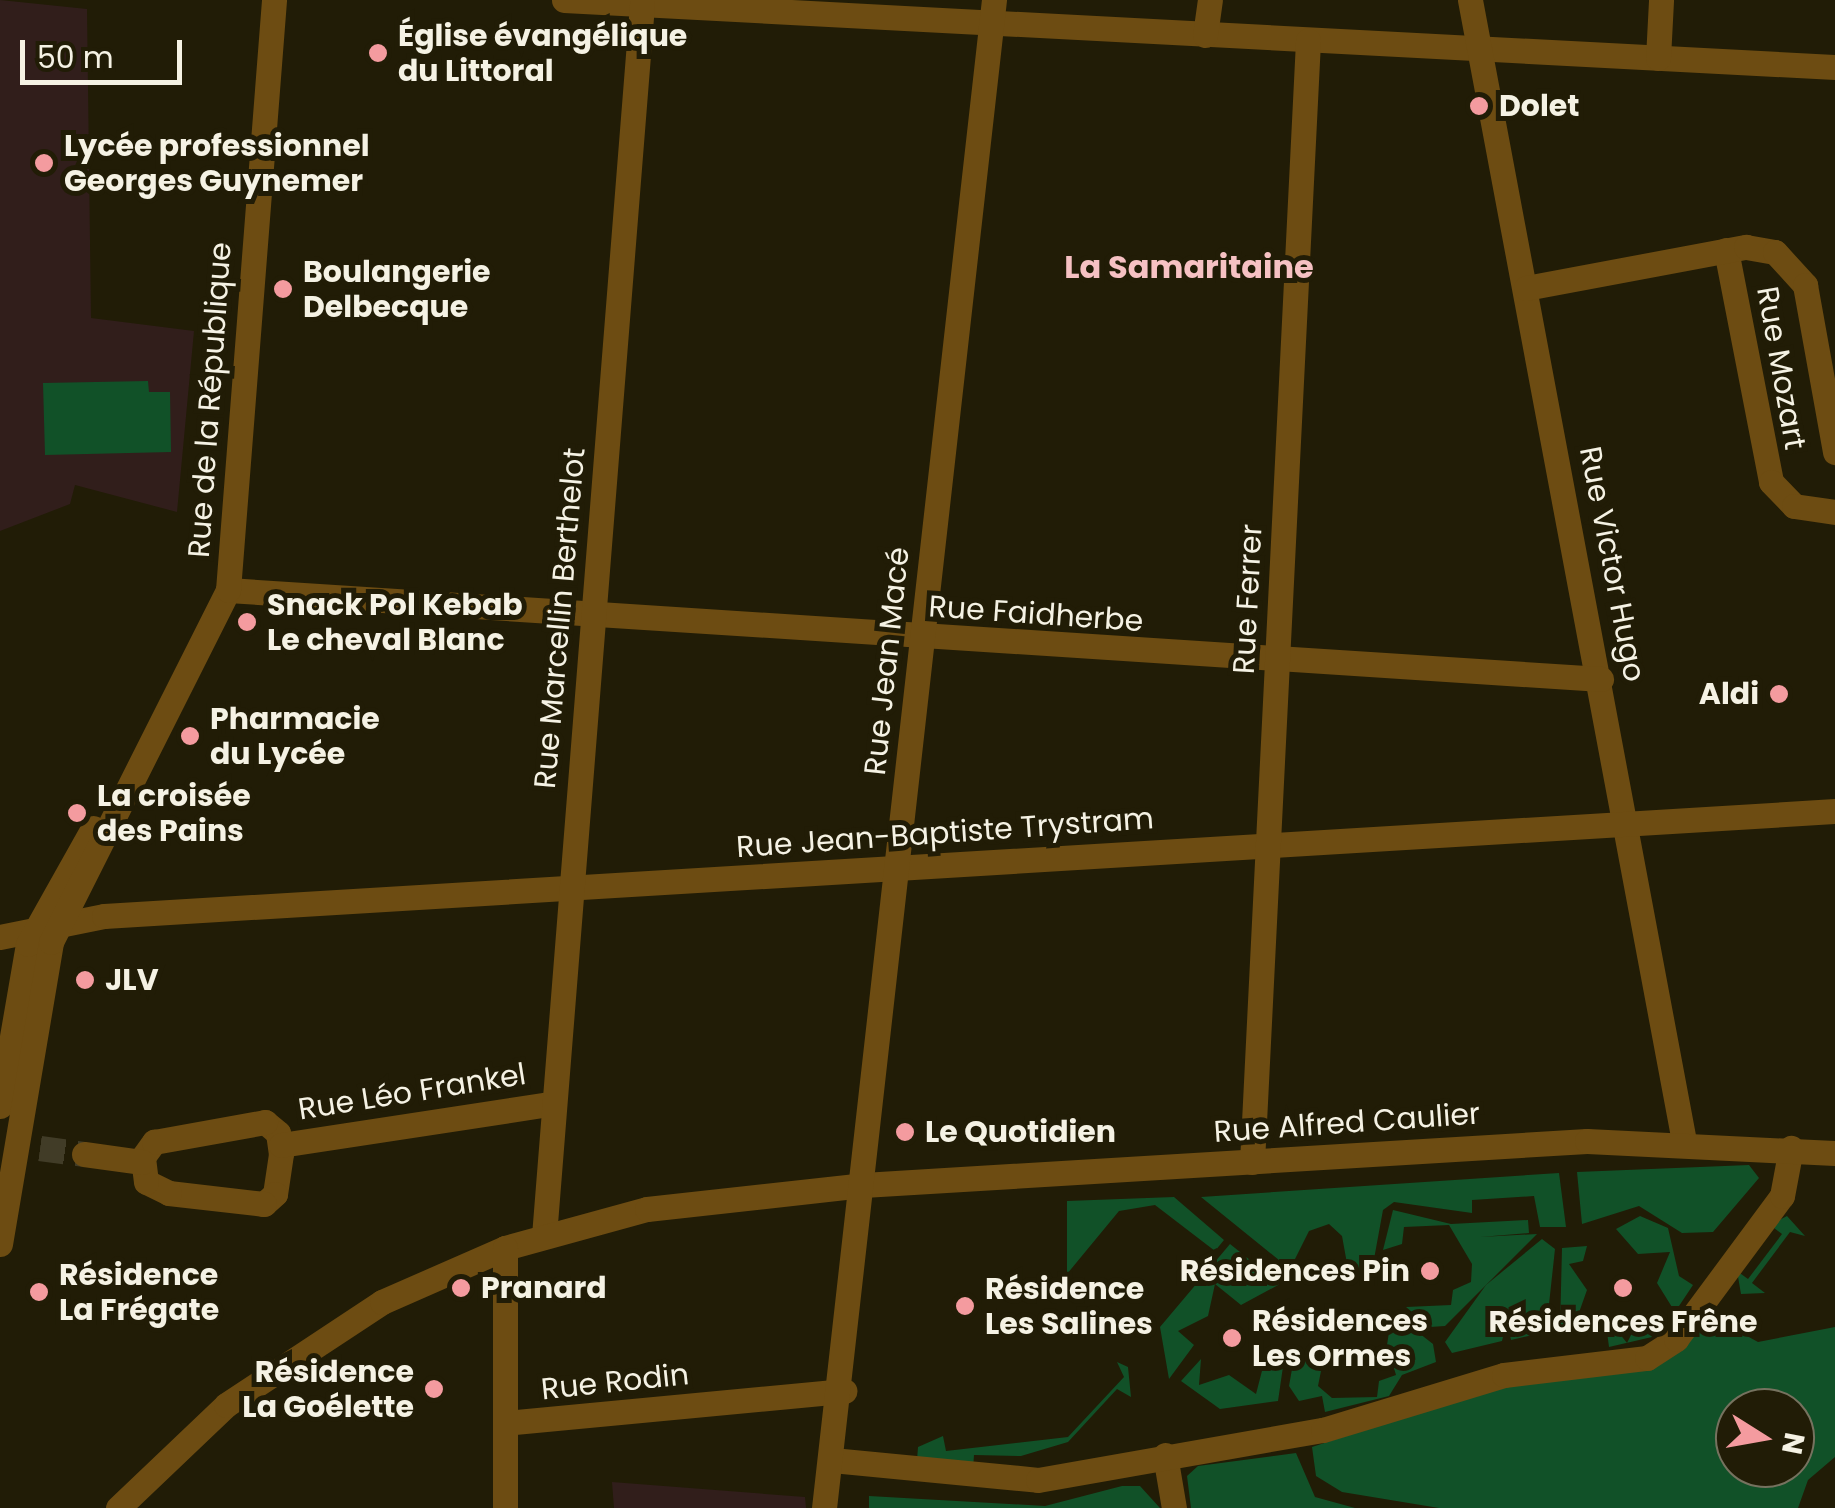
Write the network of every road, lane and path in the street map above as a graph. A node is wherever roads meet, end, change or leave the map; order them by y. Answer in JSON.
{"nodes":[{"id":1,"x":274,"y":0,"type":"edge"},
{"id":2,"x":564,"y":0,"type":"edge"},
{"id":3,"x":579,"y":0,"type":"edge"},
{"id":4,"x":1210,"y":0,"type":"edge"},
{"id":5,"x":1470,"y":0,"type":"edge"},
{"id":6,"x":1661,"y":0,"type":"edge"},
{"id":7,"x":642,"y":4,"type":"junction"},
{"id":8,"x":760,"y":6,"type":"edge"},
{"id":9,"x":992,"y":12,"type":"edge"},
{"id":10,"x":1205,"y":35,"type":"junction"},
{"id":11,"x":1308,"y":40,"type":"junction"},
{"id":12,"x":1480,"y":50,"type":"junction"},
{"id":13,"x":1658,"y":58,"type":"junction"},
{"id":14,"x":1835,"y":66,"type":"edge"},
{"id":15,"x":1726,"y":250,"type":"junction"},
{"id":16,"x":1526,"y":288,"type":"junction"},
{"id":17,"x":1835,"y":452,"type":"edge"},
{"id":18,"x":1835,"y":512,"type":"edge"},
{"id":19,"x":228,"y":590,"type":"junction"},
{"id":20,"x":592,"y":616,"type":"junction"},
{"id":21,"x":922,"y":639,"type":"junction"},
{"id":22,"x":1277,"y":663,"type":"junction"},
{"id":23,"x":1601,"y":679,"type":"junction"},
{"id":24,"x":1835,"y":811,"type":"edge"},
{"id":25,"x":1628,"y":824,"type":"junction"},
{"id":26,"x":1268,"y":845,"type":"junction"},
{"id":27,"x":896,"y":868,"type":"junction"},
{"id":28,"x":571,"y":888,"type":"junction"},
{"id":29,"x":0,"y":923,"type":"edge"},
{"id":30,"x":43,"y":926,"type":"junction"},
{"id":31,"x":0,"y":936,"type":"edge"},
{"id":32,"x":0,"y":946,"type":"edge"},
{"id":33,"x":18,"y":987,"type":"junction"},
{"id":34,"x":554,"y":1103,"type":"junction"},
{"id":35,"x":0,"y":1106,"type":"edge"},
{"id":36,"x":1684,"y":1140,"type":"junction"},
{"id":37,"x":281,"y":1144,"type":"junction"},
{"id":38,"x":1791,"y":1148,"type":"junction"},
{"id":39,"x":1835,"y":1153,"type":"edge"},
{"id":40,"x":84,"y":1154,"type":"tunnel mouth"},
{"id":41,"x":142,"y":1162,"type":"junction"},
{"id":42,"x":1252,"y":1162,"type":"junction"},
{"id":43,"x":863,"y":1186,"type":"junction"},
{"id":44,"x":544,"y":1236,"type":"junction"},
{"id":45,"x":0,"y":1244,"type":"edge"},
{"id":46,"x":505,"y":1248,"type":"junction"},
{"id":47,"x":844,"y":1391,"type":"junction"},
{"id":48,"x":505,"y":1423,"type":"junction"},
{"id":49,"x":1165,"y":1455,"type":"junction"},
{"id":50,"x":832,"y":1460,"type":"junction"},
{"id":51,"x":118,"y":1508,"type":"edge"},
{"id":52,"x":505,"y":1508,"type":"edge"},
{"id":53,"x":824,"y":1508,"type":"edge"},
{"id":54,"x":1174,"y":1508,"type":"edge"}],
"edges":[{"from":1,"to":19,"type":"street","name":"Rue de la République"},
{"from":2,"to":3,"type":"street"},
{"from":3,"to":7,"type":"street"},
{"from":4,"to":10,"type":"street"},
{"from":5,"to":12,"type":"street","name":"Rue Victor Hugo"},
{"from":6,"to":13,"type":"street"},
{"from":7,"to":8,"type":"street"},
{"from":7,"to":20,"type":"street","name":"Rue Marcellin Berthelot"},
{"from":8,"to":9,"type":"street"},
{"from":9,"to":10,"type":"street"},
{"from":9,"to":21,"type":"street","name":"Rue Jean Macé"},
{"from":10,"to":11,"type":"street"},
{"from":11,"to":12,"type":"street"},
{"from":11,"to":22,"type":"street","name":"Rue Ferrer"},
{"from":12,"to":13,"type":"street"},
{"from":12,"to":16,"type":"street","name":"Rue Victor Hugo"},
{"from":13,"to":14,"type":"street"},
{"from":15,"to":16,"type":"street","name":"Rue Mozart"},
{"from":15,"to":17,"type":"street","name":"Rue Mozart"},
{"from":15,"to":18,"type":"street","name":"Rue Mozart"},
{"from":16,"to":23,"type":"street","name":"Rue Victor Hugo"},
{"from":19,"to":20,"type":"street","name":"Rue Faidherbe"},
{"from":19,"to":30,"type":"street","name":"Rue de la République"},
{"from":20,"to":21,"type":"street","name":"Rue Faidherbe"},
{"from":20,"to":28,"type":"street","name":"Rue Marcellin Berthelot"},
{"from":21,"to":22,"type":"street","name":"Rue Faidherbe"},
{"from":21,"to":27,"type":"street","name":"Rue Jean Macé"},
{"from":22,"to":23,"type":"street","name":"Rue Faidherbe"},
{"from":22,"to":26,"type":"street","name":"Rue Ferrer"},
{"from":23,"to":25,"type":"street","name":"Rue Victor Hugo"},
{"from":24,"to":25,"type":"street","name":"Rue Jean-Baptiste Trystram"},
{"from":25,"to":26,"type":"street","name":"Rue Jean-Baptiste Trystram"},
{"from":25,"to":36,"type":"street","name":"Rue Victor Hugo"},
{"from":26,"to":27,"type":"street","name":"Rue Jean-Baptiste Trystram"},
{"from":26,"to":42,"type":"street","name":"Rue Ferrer"},
{"from":27,"to":28,"type":"street","name":"Rue Jean-Baptiste Trystram"},
{"from":27,"to":43,"type":"street","name":"Rue Jean Macé"},
{"from":28,"to":30,"type":"street","name":"Rue Jean-Baptiste Trystram"},
{"from":28,"to":34,"type":"street","name":"Rue Marcellin Berthelot"},
{"from":29,"to":30,"type":"street","name":"Rue Jean-Baptiste Trystram"},
{"from":30,"to":31,"type":"street","name":"Rue Jean-Baptiste Trystram"},
{"from":30,"to":33,"type":"street","name":"Rue de la République"},
{"from":30,"to":45,"type":"street","name":"Rue de la République"},
{"from":32,"to":33,"type":"street"},
{"from":33,"to":35,"type":"street","name":"Rue de la République"},
{"from":34,"to":37,"type":"street","name":"Rue Léo Frankel"},
{"from":34,"to":44,"type":"street","name":"Rue Marcellin Berthelot"},
{"from":36,"to":38,"type":"street","name":"Rue Alfred Caulier"},
{"from":36,"to":42,"type":"street","name":"Rue Alfred Caulier"},
{"from":37,"to":41,"type":"street","name":"Rue Léo Frankel"},
{"from":37,"to":41,"type":"street","name":"Rue Léo Frankel"},
{"from":38,"to":39,"type":"street","name":"Rue Alfred Caulier"},
{"from":38,"to":49,"type":"street"},
{"from":40,"to":41,"type":"street"},
{"from":42,"to":43,"type":"street","name":"Rue Alfred Caulier"},
{"from":43,"to":44,"type":"street","name":"Rue Alfred Caulier"},
{"from":43,"to":47,"type":"street","name":"Rue Jean Macé"},
{"from":44,"to":46,"type":"street","name":"Rue Alfred Caulier"},
{"from":46,"to":48,"type":"street","name":"Rue Rodin"},
{"from":46,"to":51,"type":"street","name":"Rue Alfred Caulier"},
{"from":47,"to":48,"type":"street","name":"Rue Rodin"},
{"from":47,"to":50,"type":"street","name":"Rue Jean Macé"},
{"from":48,"to":52,"type":"street"},
{"from":49,"to":50,"type":"street"},
{"from":49,"to":54,"type":"street"},
{"from":50,"to":53,"type":"street","name":"Rue Jean Macé"}]}
